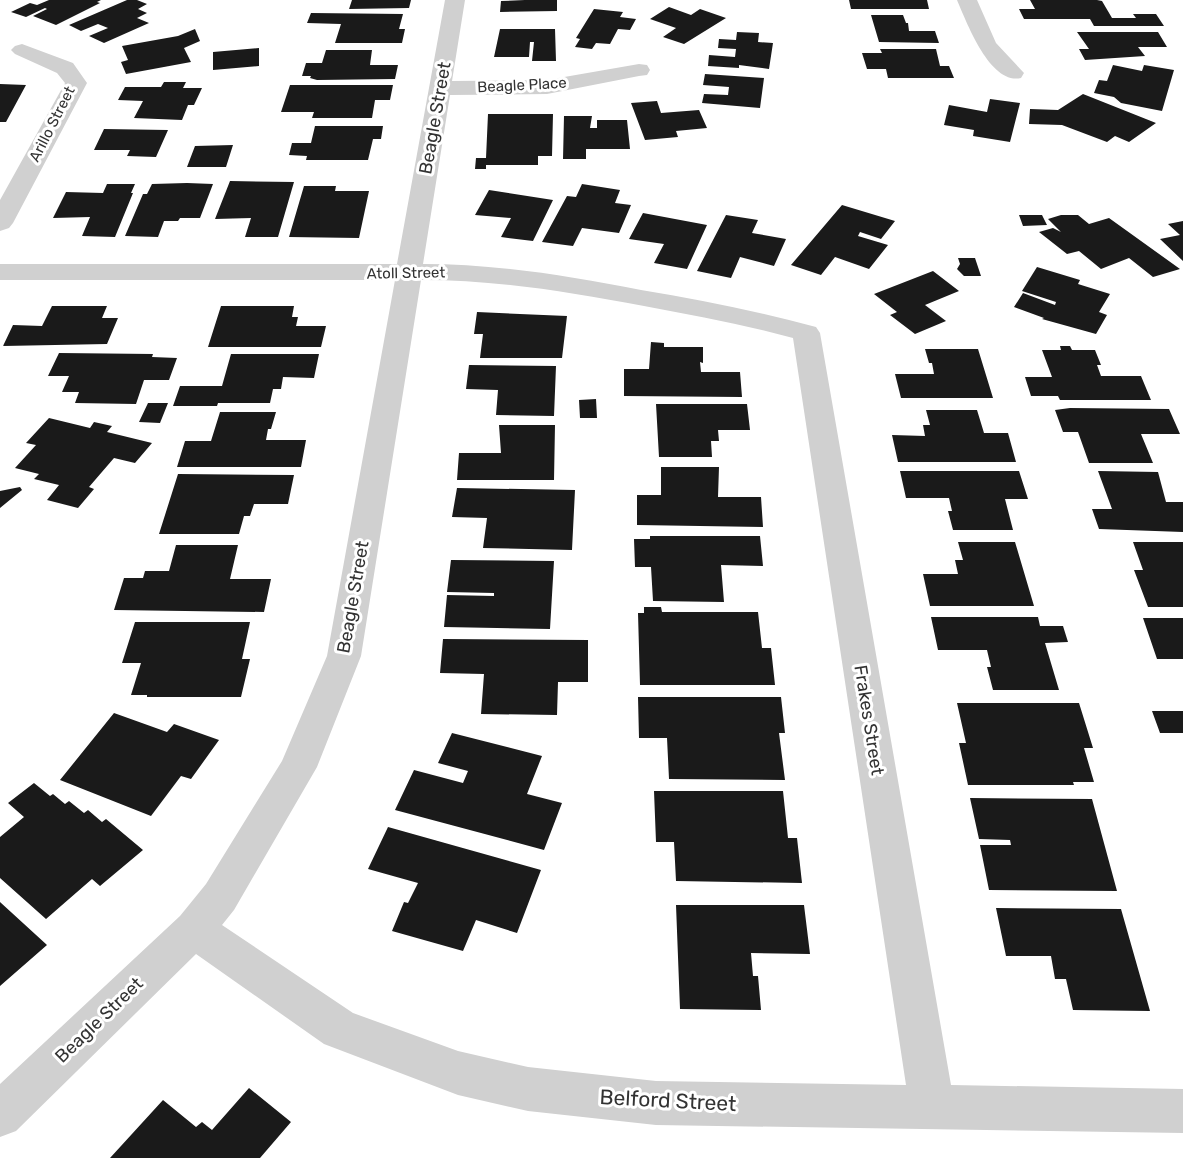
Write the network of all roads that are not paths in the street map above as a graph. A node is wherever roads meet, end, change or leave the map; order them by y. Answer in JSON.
{"nodes":[{"id":1,"x":455,"y":0,"type":"edge"},
{"id":2,"x":967,"y":0,"type":"edge"},
{"id":3,"x":22,"y":50,"type":"dead end"},
{"id":4,"x":639,"y":70,"type":"dead end"},
{"id":5,"x":1013,"y":73,"type":"dead end"},
{"id":6,"x":440,"y":88,"type":"junction"},
{"id":7,"x":0,"y":223,"type":"edge"},
{"id":8,"x":0,"y":272,"type":"edge"},
{"id":9,"x":408,"y":273,"type":"junction"},
{"id":10,"x":806,"y":333,"type":"joint"},
{"id":11,"x":194,"y":929,"type":"junction"},
{"id":12,"x":932,"y":1107,"type":"junction"},
{"id":13,"x":1183,"y":1111,"type":"edge"},
{"id":14,"x":0,"y":1115,"type":"edge"}],
"edges":[{"from":1,"to":6,"type":"street","name":"Beagle Street"},
{"from":2,"to":5,"type":"street"},
{"from":3,"to":7,"type":"street","name":"Arillo Street"},
{"from":4,"to":6,"type":"street","name":"Beagle Place"},
{"from":6,"to":9,"type":"street","name":"Beagle Street"},
{"from":8,"to":9,"type":"street","name":"Atoll Street"},
{"from":9,"to":10,"type":"street","name":"Atoll Street"},
{"from":9,"to":11,"type":"street","name":"Beagle Street"},
{"from":10,"to":12,"type":"street","name":"Frakes Street"},
{"from":11,"to":12,"type":"street","name":"Belford Street"},
{"from":11,"to":14,"type":"street","name":"Beagle Street"},
{"from":12,"to":13,"type":"street","name":"Belford Street"}]}
